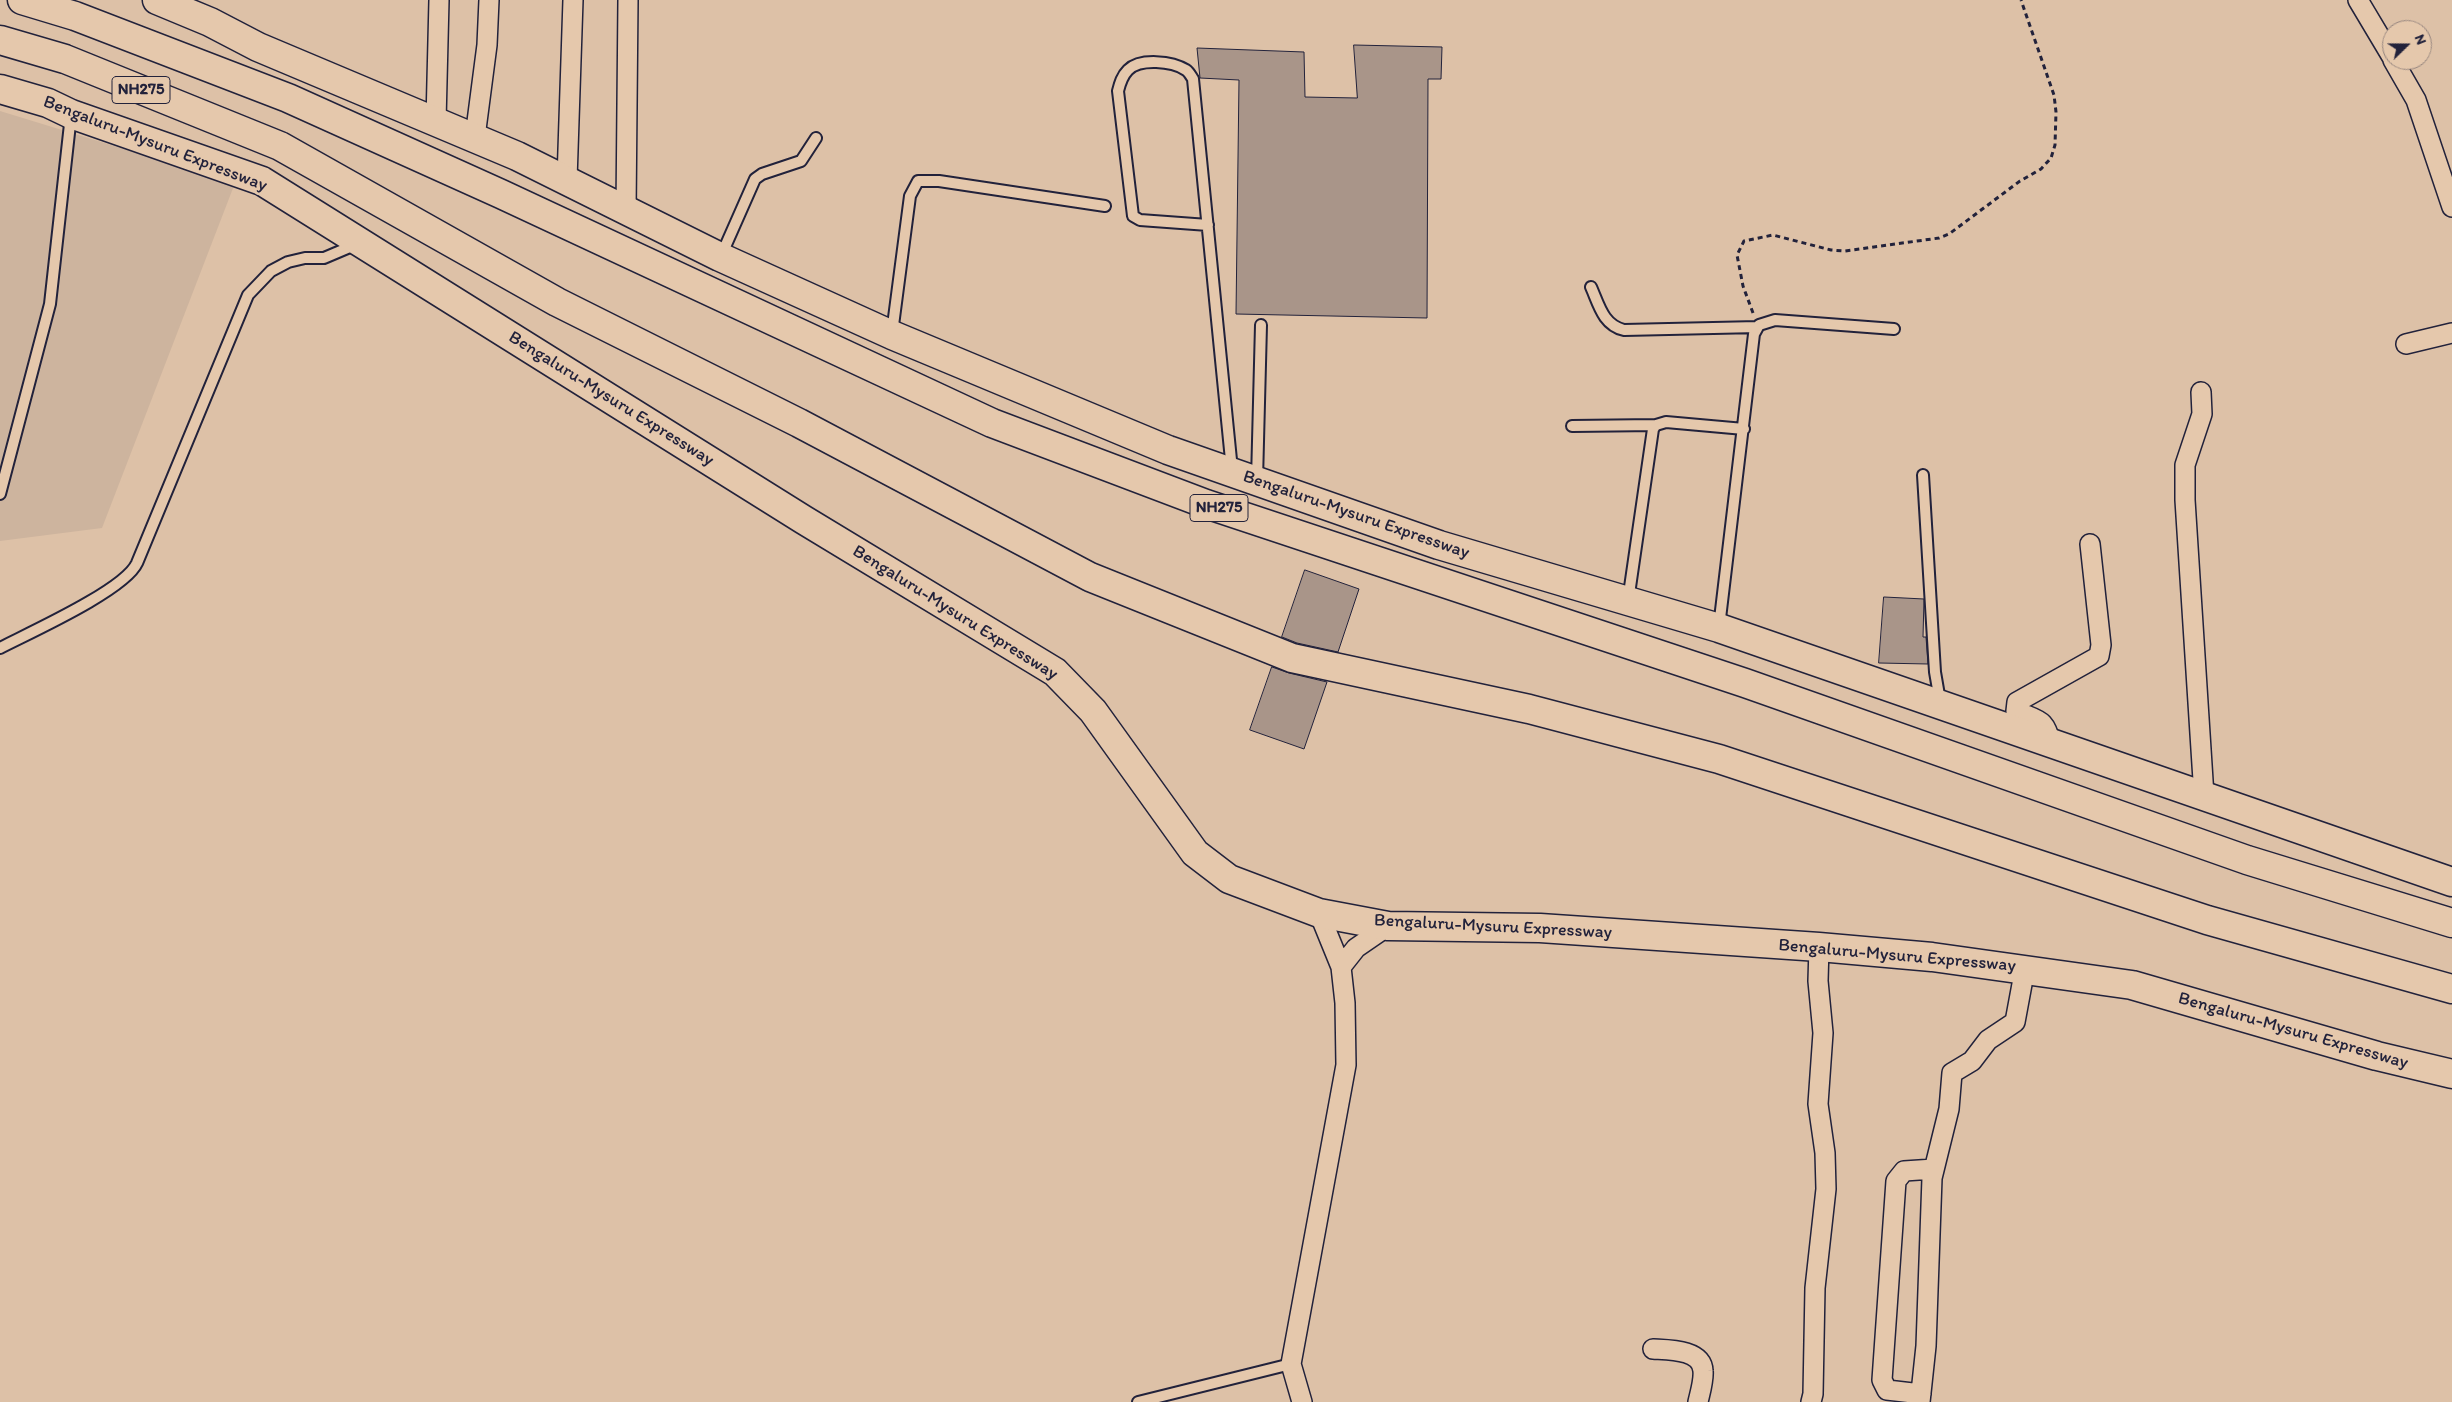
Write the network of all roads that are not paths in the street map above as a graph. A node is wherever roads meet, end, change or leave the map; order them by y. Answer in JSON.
{"nodes":[{"id":1,"x":22,"y":0,"type":"edge"},
{"id":2,"x":157,"y":0,"type":"edge"},
{"id":3,"x":439,"y":0,"type":"edge"},
{"id":4,"x":489,"y":0,"type":"edge"},
{"id":5,"x":573,"y":0,"type":"edge"},
{"id":6,"x":628,"y":0,"type":"edge"},
{"id":7,"x":2358,"y":0,"type":"edge"},
{"id":8,"x":0,"y":40,"type":"edge"},
{"id":9,"x":2382,"y":40,"type":"edge"},
{"id":10,"x":2399,"y":70,"type":"edge"},
{"id":11,"x":0,"y":89,"type":"edge"},
{"id":12,"x":71,"y":114,"type":"junction"},
{"id":13,"x":436,"y":121,"type":"junction"},
{"id":14,"x":475,"y":137,"type":"junction"},
{"id":15,"x":816,"y":138,"type":"dead end"},
{"id":16,"x":567,"y":180,"type":"junction"},
{"id":17,"x":1105,"y":206,"type":"dead end"},
{"id":18,"x":2452,"y":206,"type":"edge"},
{"id":19,"x":626,"y":212,"type":"junction"},
{"id":20,"x":1208,"y":226,"type":"junction"},
{"id":21,"x":360,"y":243,"type":"junction"},
{"id":22,"x":720,"y":257,"type":"junction"},
{"id":23,"x":1591,"y":286,"type":"dead end"},
{"id":24,"x":1261,"y":325,"type":"dead end"},
{"id":25,"x":1758,"y":327,"type":"junction"},
{"id":26,"x":1894,"y":329,"type":"dead end"},
{"id":27,"x":2452,"y":333,"type":"edge"},
{"id":28,"x":892,"y":335,"type":"junction"},
{"id":29,"x":2406,"y":344,"type":"dead end"},
{"id":30,"x":2201,"y":392,"type":"dead end"},
{"id":31,"x":1656,"y":425,"type":"junction"},
{"id":32,"x":1572,"y":426,"type":"dead end"},
{"id":33,"x":1744,"y":430,"type":"junction"},
{"id":34,"x":1923,"y":475,"type":"dead end"},
{"id":35,"x":1245,"y":477,"type":"junction"},
{"id":36,"x":0,"y":494,"type":"edge"},
{"id":37,"x":2090,"y":544,"type":"dead end"},
{"id":38,"x":1628,"y":602,"type":"junction"},
{"id":39,"x":1719,"y":628,"type":"junction"},
{"id":40,"x":0,"y":648,"type":"edge"},
{"id":41,"x":1941,"y":705,"type":"junction"},
{"id":42,"x":2051,"y":744,"type":"junction"},
{"id":43,"x":2204,"y":796,"type":"junction"},
{"id":44,"x":2452,"y":882,"type":"edge"},
{"id":45,"x":1319,"y":913,"type":"junction"},
{"id":46,"x":2452,"y":923,"type":"edge"},
{"id":47,"x":1388,"y":926,"type":"junction"},
{"id":48,"x":1820,"y":947,"type":"junction"},
{"id":49,"x":1341,"y":967,"type":"junction"},
{"id":50,"x":2025,"y":968,"type":"junction"},
{"id":51,"x":2452,"y":989,"type":"edge"},
{"id":52,"x":2452,"y":1074,"type":"edge"},
{"id":53,"x":1934,"y":1169,"type":"junction"},
{"id":54,"x":1653,"y":1348,"type":"dead end"},
{"id":55,"x":1291,"y":1364,"type":"junction"},
{"id":56,"x":1921,"y":1398,"type":"edge"},
{"id":57,"x":1138,"y":1402,"type":"edge"},
{"id":58,"x":1302,"y":1402,"type":"edge"},
{"id":59,"x":1698,"y":1402,"type":"edge"},
{"id":60,"x":1811,"y":1402,"type":"edge"}],
"edges":[{"from":1,"to":46,"type":"main road","name":"Bengaluru-Mysuru Expressway","number":"NH275"},
{"from":2,"to":13,"type":"main road","name":"Bengaluru-Mysuru Expressway","number":"NH275"},
{"from":3,"to":13,"type":"street"},
{"from":4,"to":14,"type":"street"},
{"from":5,"to":16,"type":"street"},
{"from":6,"to":19,"type":"street"},
{"from":7,"to":9,"type":"street"},
{"from":8,"to":51,"type":"main road","number":"NH275"},
{"from":10,"to":18,"type":"street"},
{"from":11,"to":12,"type":"main road","name":"Bengaluru-Mysuru Expressway"},
{"from":12,"to":21,"type":"main road","name":"Bengaluru-Mysuru Expressway"},
{"from":12,"to":36,"type":"lane"},
{"from":13,"to":14,"type":"main road","name":"Bengaluru-Mysuru Expressway","number":"NH275"},
{"from":14,"to":16,"type":"main road","name":"Bengaluru-Mysuru Expressway","number":"NH275"},
{"from":15,"to":22,"type":"lane"},
{"from":16,"to":19,"type":"main road","name":"Bengaluru-Mysuru Expressway","number":"NH275"},
{"from":17,"to":28,"type":"lane"},
{"from":19,"to":22,"type":"main road","name":"Bengaluru-Mysuru Expressway","number":"NH275"},
{"from":20,"to":20,"type":"lane"},
{"from":20,"to":35,"type":"lane"},
{"from":21,"to":40,"type":"lane"},
{"from":21,"to":45,"type":"main road","name":"Bengaluru-Mysuru Expressway"},
{"from":22,"to":28,"type":"main road","name":"Bengaluru-Mysuru Expressway","number":"NH275"},
{"from":23,"to":25,"type":"lane"},
{"from":24,"to":35,"type":"lane"},
{"from":25,"to":26,"type":"lane"},
{"from":25,"to":33,"type":"lane"},
{"from":27,"to":29,"type":"street"},
{"from":28,"to":35,"type":"main road","name":"Bengaluru-Mysuru Expressway","number":"NH275"},
{"from":30,"to":43,"type":"street"},
{"from":31,"to":32,"type":"lane"},
{"from":31,"to":33,"type":"lane"},
{"from":31,"to":38,"type":"lane"},
{"from":33,"to":39,"type":"lane"},
{"from":34,"to":41,"type":"lane"},
{"from":35,"to":38,"type":"main road","name":"Bengaluru-Mysuru Expressway","number":"NH275"},
{"from":37,"to":42,"type":"street"},
{"from":38,"to":39,"type":"main road","name":"Bengaluru-Mysuru Expressway","number":"NH275"},
{"from":39,"to":41,"type":"main road","name":"Bengaluru-Mysuru Expressway","number":"NH275"},
{"from":41,"to":42,"type":"main road","name":"Bengaluru-Mysuru Expressway","number":"NH275"},
{"from":42,"to":43,"type":"main road","name":"Bengaluru-Mysuru Expressway","number":"NH275"},
{"from":43,"to":44,"type":"main road","name":"Bengaluru-Mysuru Expressway","number":"NH275"},
{"from":45,"to":47,"type":"main road","name":"Bengaluru-Mysuru Expressway"},
{"from":45,"to":49,"type":"street"},
{"from":47,"to":48,"type":"main road","name":"Bengaluru-Mysuru Expressway"},
{"from":47,"to":49,"type":"street"},
{"from":48,"to":50,"type":"main road","name":"Bengaluru-Mysuru Expressway"},
{"from":48,"to":60,"type":"street"},
{"from":49,"to":55,"type":"street"},
{"from":50,"to":52,"type":"main road","name":"Bengaluru-Mysuru Expressway"},
{"from":50,"to":53,"type":"street"},
{"from":53,"to":56,"type":"street"},
{"from":53,"to":56,"type":"street"},
{"from":54,"to":59,"type":"street"},
{"from":55,"to":57,"type":"lane"},
{"from":55,"to":58,"type":"street"}]}
